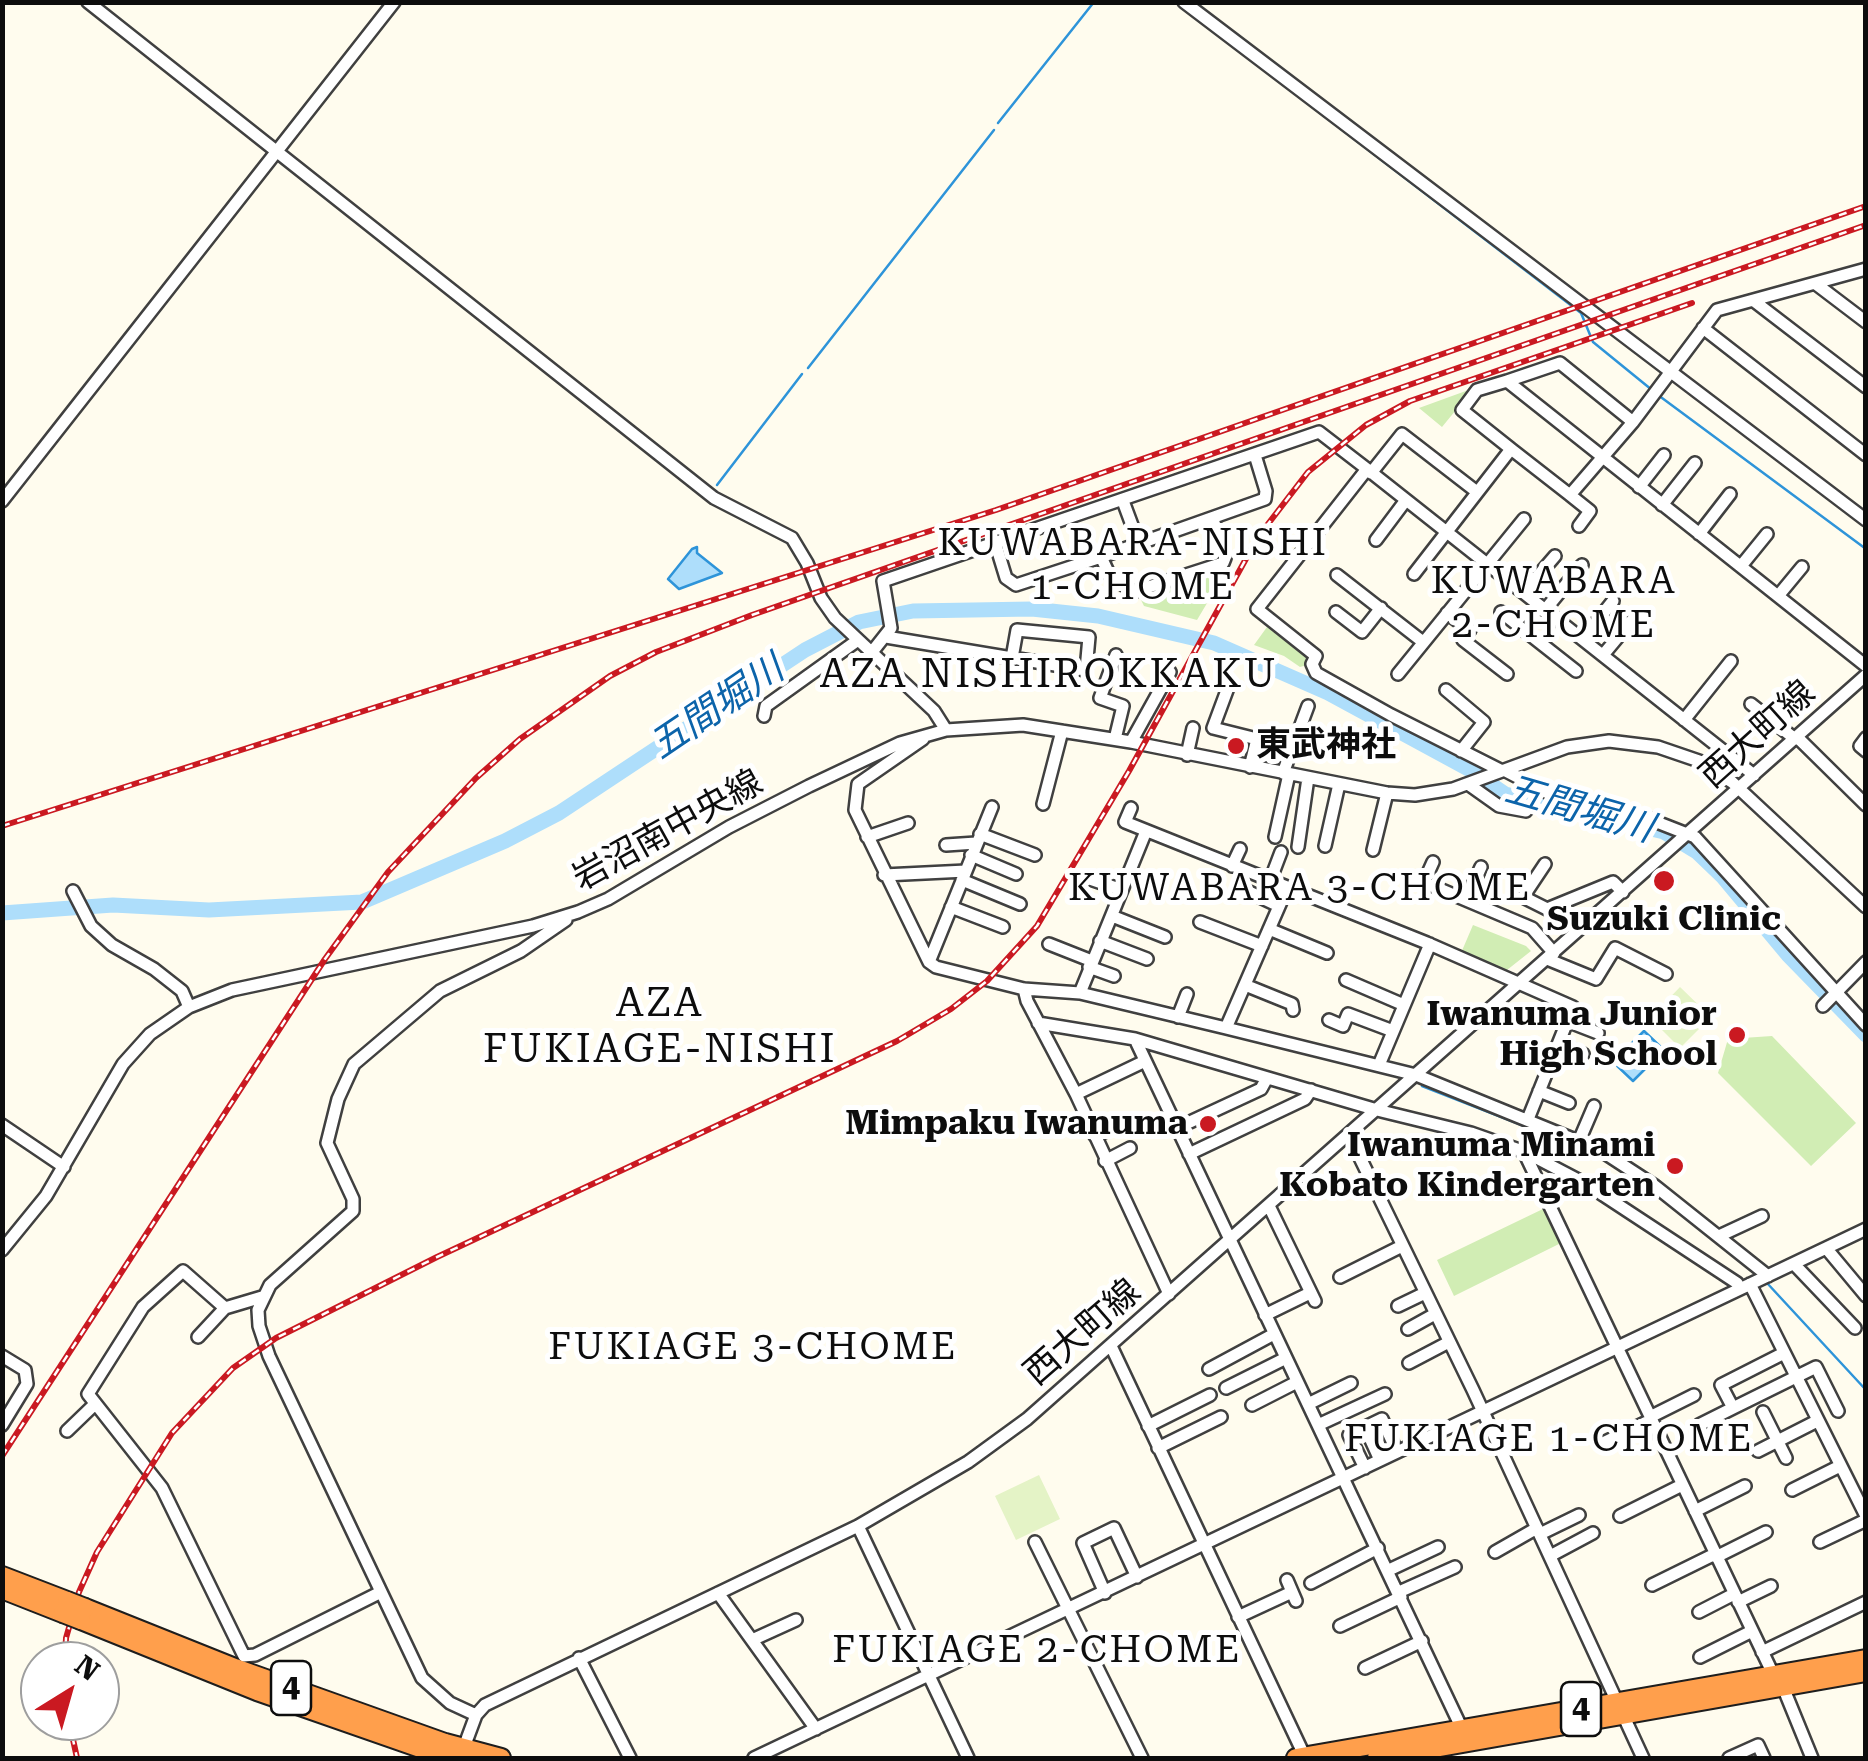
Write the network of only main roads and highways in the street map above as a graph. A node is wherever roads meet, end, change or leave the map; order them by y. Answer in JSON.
{"nodes":[{"id":1,"x":2,"y":1576,"type":"edge"},
{"id":2,"x":2,"y":1590,"type":"edge"},
{"id":3,"x":74,"y":1610,"type":"junction"},
{"id":4,"x":1866,"y":1659,"type":"edge"},
{"id":5,"x":1866,"y":1672,"type":"edge"},
{"id":6,"x":1778,"y":1680,"type":"junction"},
{"id":7,"x":1619,"y":1708,"type":"junction"},
{"id":8,"x":457,"y":1755,"type":"edge"},
{"id":9,"x":501,"y":1758,"type":"edge"},
{"id":10,"x":1300,"y":1758,"type":"edge"},
{"id":11,"x":1377,"y":1758,"type":"edge"}],
"edges":[{"from":1,"to":3,"type":"highway","number":"4"},
{"from":2,"to":3,"type":"highway","number":"4"},
{"from":3,"to":8,"type":"highway","number":"4"},
{"from":4,"to":6,"type":"highway","number":"4"},
{"from":5,"to":6,"type":"highway","number":"4"},
{"from":6,"to":7,"type":"highway","number":"4"},
{"from":7,"to":10,"type":"highway","number":"4"},
{"from":7,"to":11,"type":"highway","number":"4"},
{"from":8,"to":9,"type":"highway","number":"4"}]}
